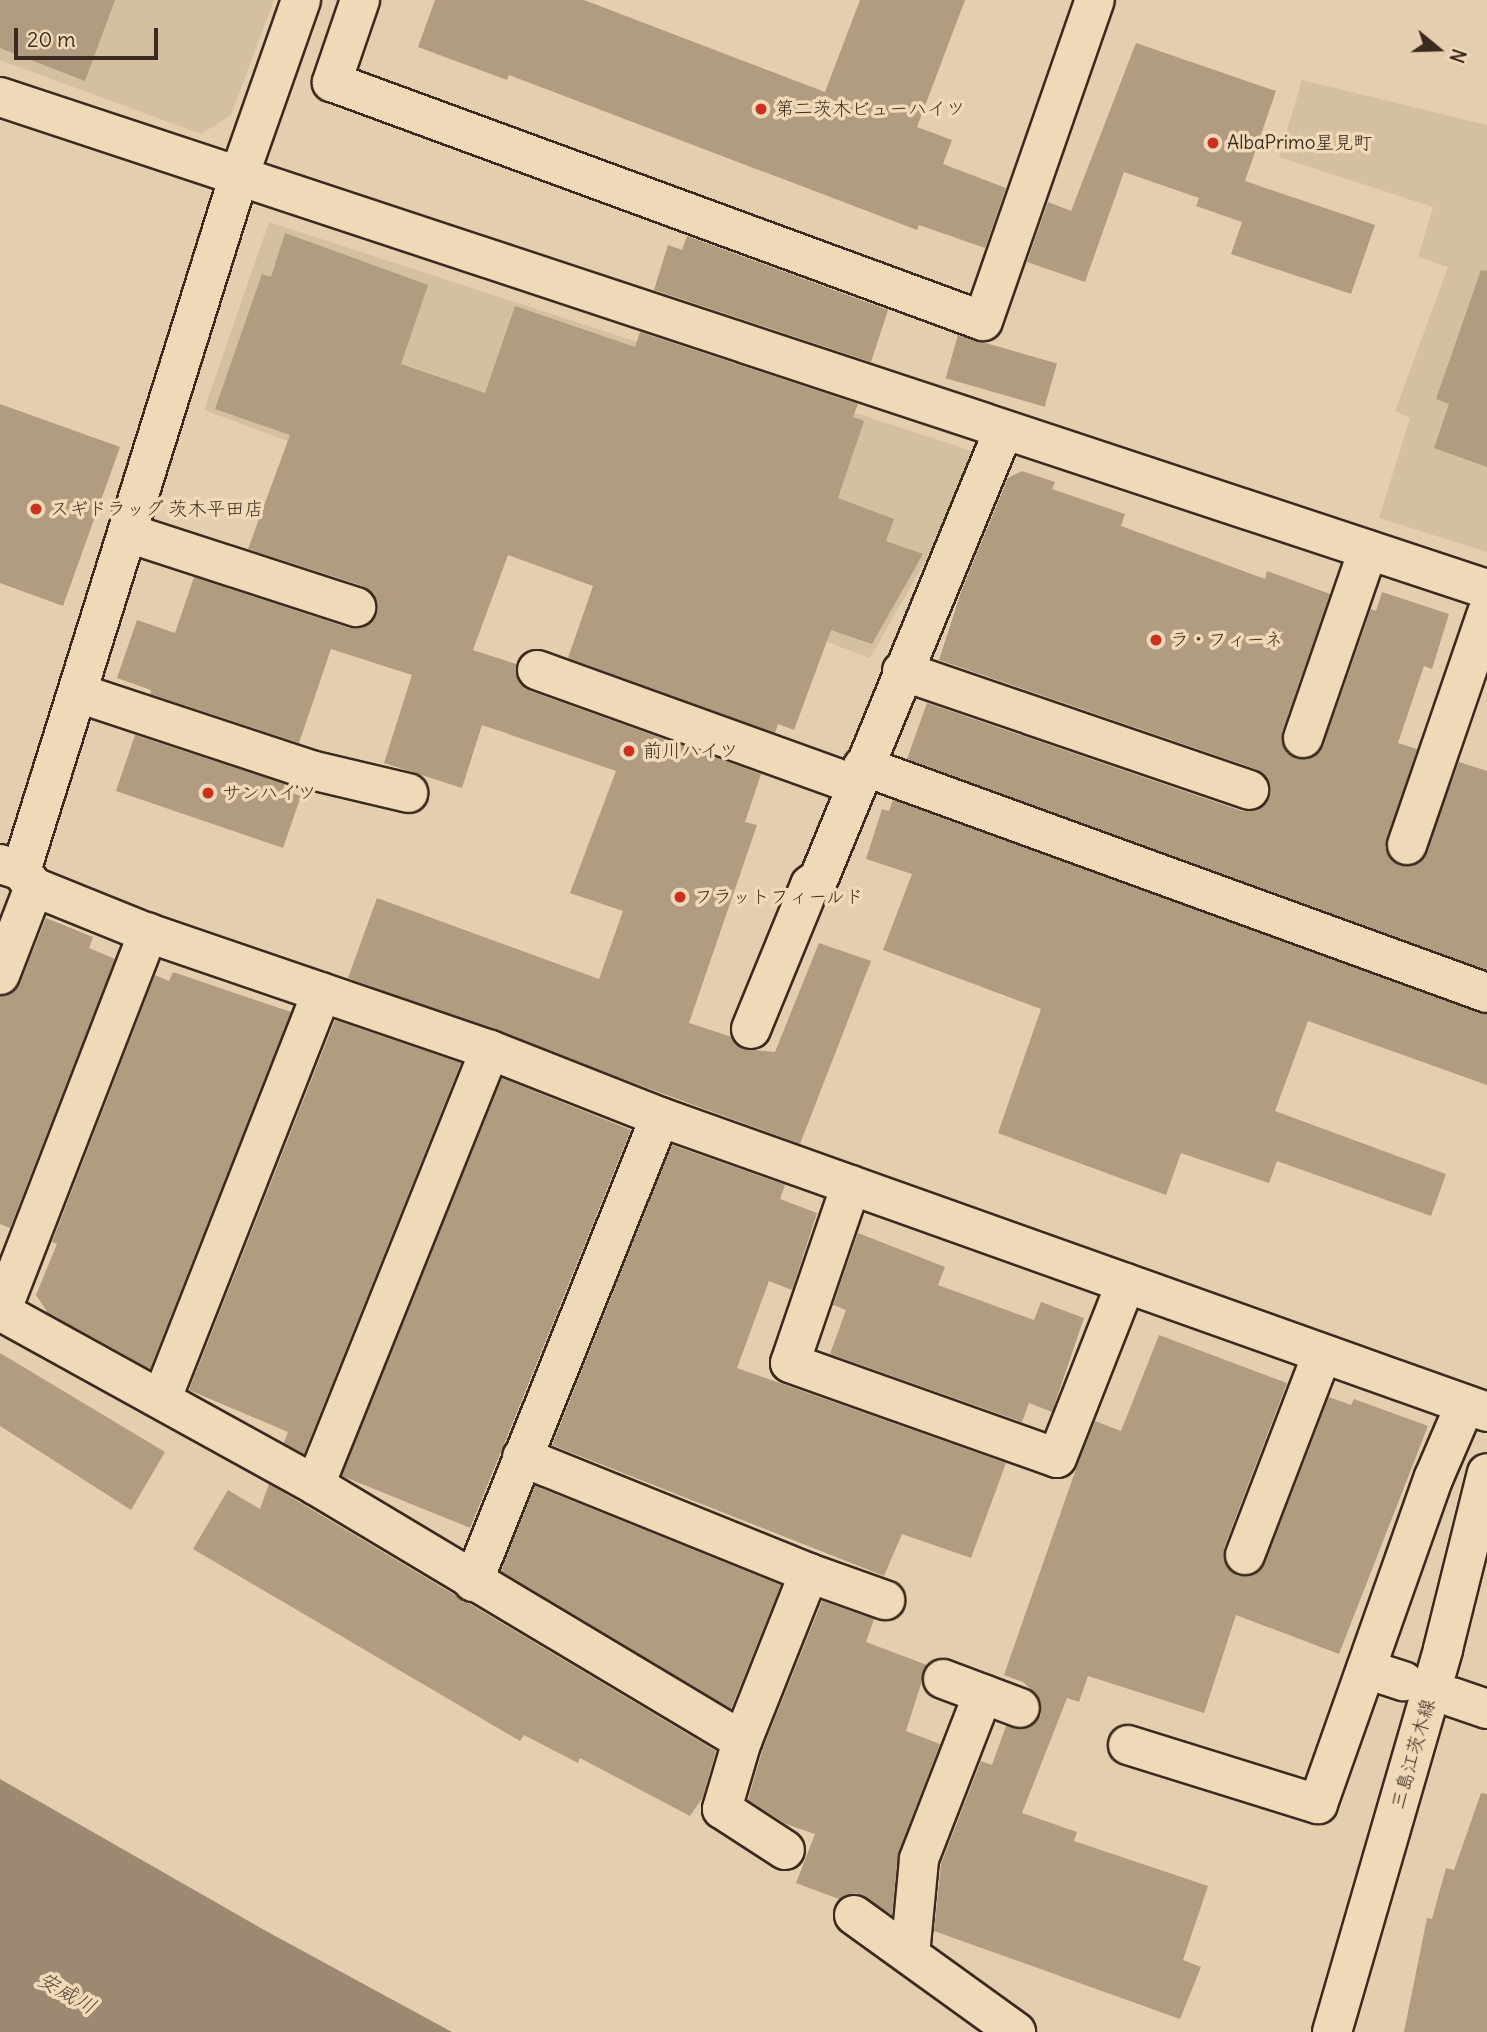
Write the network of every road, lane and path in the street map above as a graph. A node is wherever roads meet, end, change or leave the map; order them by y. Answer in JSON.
{"nodes":[{"id":1,"x":301,"y":0,"type":"edge"},
{"id":2,"x":360,"y":0,"type":"edge"},
{"id":3,"x":1095,"y":0,"type":"edge"},
{"id":4,"x":0,"y":97,"type":"edge"},
{"id":5,"x":238,"y":179,"type":"junction"},
{"id":6,"x":1003,"y":432,"type":"junction"},
{"id":7,"x":128,"y":533,"type":"junction"},
{"id":8,"x":1368,"y":550,"type":"junction"},
{"id":9,"x":1487,"y":589,"type":"edge"},
{"id":10,"x":356,"y":607,"type":"dead end"},
{"id":11,"x":1487,"y":613,"type":"edge"},
{"id":12,"x":537,"y":670,"type":"dead end"},
{"id":13,"x":902,"y":671,"type":"junction"},
{"id":14,"x":78,"y":693,"type":"junction"},
{"id":15,"x":1303,"y":738,"type":"dead end"},
{"id":16,"x":859,"y":775,"type":"junction"},
{"id":17,"x":1249,"y":790,"type":"dead end"},
{"id":18,"x":408,"y":793,"type":"dead end"},
{"id":19,"x":1407,"y":845,"type":"dead end"},
{"id":20,"x":18,"y":874,"type":"edge"},
{"id":21,"x":148,"y":933,"type":"junction"},
{"id":22,"x":0,"y":975,"type":"edge"},
{"id":23,"x":322,"y":992,"type":"junction"},
{"id":24,"x":1487,"y":993,"type":"edge"},
{"id":25,"x":751,"y":1029,"type":"dead end"},
{"id":26,"x":490,"y":1050,"type":"junction"},
{"id":27,"x":660,"y":1117,"type":"junction"},
{"id":28,"x":851,"y":1185,"type":"junction"},
{"id":29,"x":1126,"y":1283,"type":"junction"},
{"id":30,"x":0,"y":1312,"type":"edge"},
{"id":31,"x":1322,"y":1354,"type":"junction"},
{"id":32,"x":162,"y":1398,"type":"junction"},
{"id":33,"x":1476,"y":1409,"type":"edge"},
{"id":34,"x":522,"y":1457,"type":"junction"},
{"id":35,"x":1487,"y":1474,"type":"edge"},
{"id":36,"x":315,"y":1485,"type":"junction"},
{"id":37,"x":1245,"y":1555,"type":"dead end"},
{"id":38,"x":809,"y":1573,"type":"junction"},
{"id":39,"x":473,"y":1582,"type":"junction"},
{"id":40,"x":885,"y":1600,"type":"dead end"},
{"id":41,"x":1366,"y":1669,"type":"junction"},
{"id":42,"x":943,"y":1679,"type":"dead end"},
{"id":43,"x":1404,"y":1681,"type":"dead end"},
{"id":44,"x":983,"y":1694,"type":"junction"},
{"id":45,"x":1020,"y":1708,"type":"dead end"},
{"id":46,"x":742,"y":1741,"type":"junction"},
{"id":47,"x":1128,"y":1745,"type":"dead end"},
{"id":48,"x":785,"y":1850,"type":"dead end"},
{"id":49,"x":854,"y":1915,"type":"dead end"},
{"id":50,"x":910,"y":1955,"type":"junction"},
{"id":51,"x":1016,"y":2032,"type":"edge"},
{"id":52,"x":1332,"y":2032,"type":"edge"}],
"edges":[{"from":1,"to":5,"type":"street"},
{"from":2,"to":3,"type":"street"},
{"from":4,"to":5,"type":"street"},
{"from":5,"to":6,"type":"street"},
{"from":5,"to":7,"type":"street"},
{"from":6,"to":8,"type":"street"},
{"from":6,"to":13,"type":"street"},
{"from":7,"to":10,"type":"street"},
{"from":7,"to":14,"type":"street"},
{"from":8,"to":9,"type":"street"},
{"from":8,"to":15,"type":"street"},
{"from":11,"to":19,"type":"street"},
{"from":12,"to":16,"type":"street"},
{"from":13,"to":16,"type":"street"},
{"from":13,"to":17,"type":"street"},
{"from":14,"to":18,"type":"street"},
{"from":14,"to":20,"type":"street"},
{"from":16,"to":24,"type":"street"},
{"from":16,"to":25,"type":"street"},
{"from":20,"to":21,"type":"street"},
{"from":20,"to":22,"type":"street"},
{"from":21,"to":23,"type":"street"},
{"from":21,"to":30,"type":"street"},
{"from":23,"to":26,"type":"street"},
{"from":23,"to":32,"type":"street"},
{"from":26,"to":27,"type":"street"},
{"from":26,"to":36,"type":"street"},
{"from":27,"to":28,"type":"street"},
{"from":27,"to":34,"type":"street"},
{"from":28,"to":29,"type":"street"},
{"from":28,"to":29,"type":"street"},
{"from":29,"to":31,"type":"street"},
{"from":30,"to":32,"type":"street"},
{"from":31,"to":33,"type":"street"},
{"from":31,"to":37,"type":"street"},
{"from":32,"to":36,"type":"street"},
{"from":33,"to":41,"type":"street"},
{"from":34,"to":38,"type":"street"},
{"from":34,"to":39,"type":"street"},
{"from":35,"to":52,"type":"street","name":"三島江茨木線"},
{"from":36,"to":39,"type":"street"},
{"from":38,"to":40,"type":"street"},
{"from":38,"to":46,"type":"street"},
{"from":39,"to":46,"type":"street"},
{"from":41,"to":43,"type":"street"},
{"from":41,"to":47,"type":"street"},
{"from":42,"to":44,"type":"street"},
{"from":44,"to":45,"type":"street"},
{"from":44,"to":50,"type":"street"},
{"from":46,"to":48,"type":"street"},
{"from":49,"to":50,"type":"street"},
{"from":50,"to":51,"type":"street"}]}
